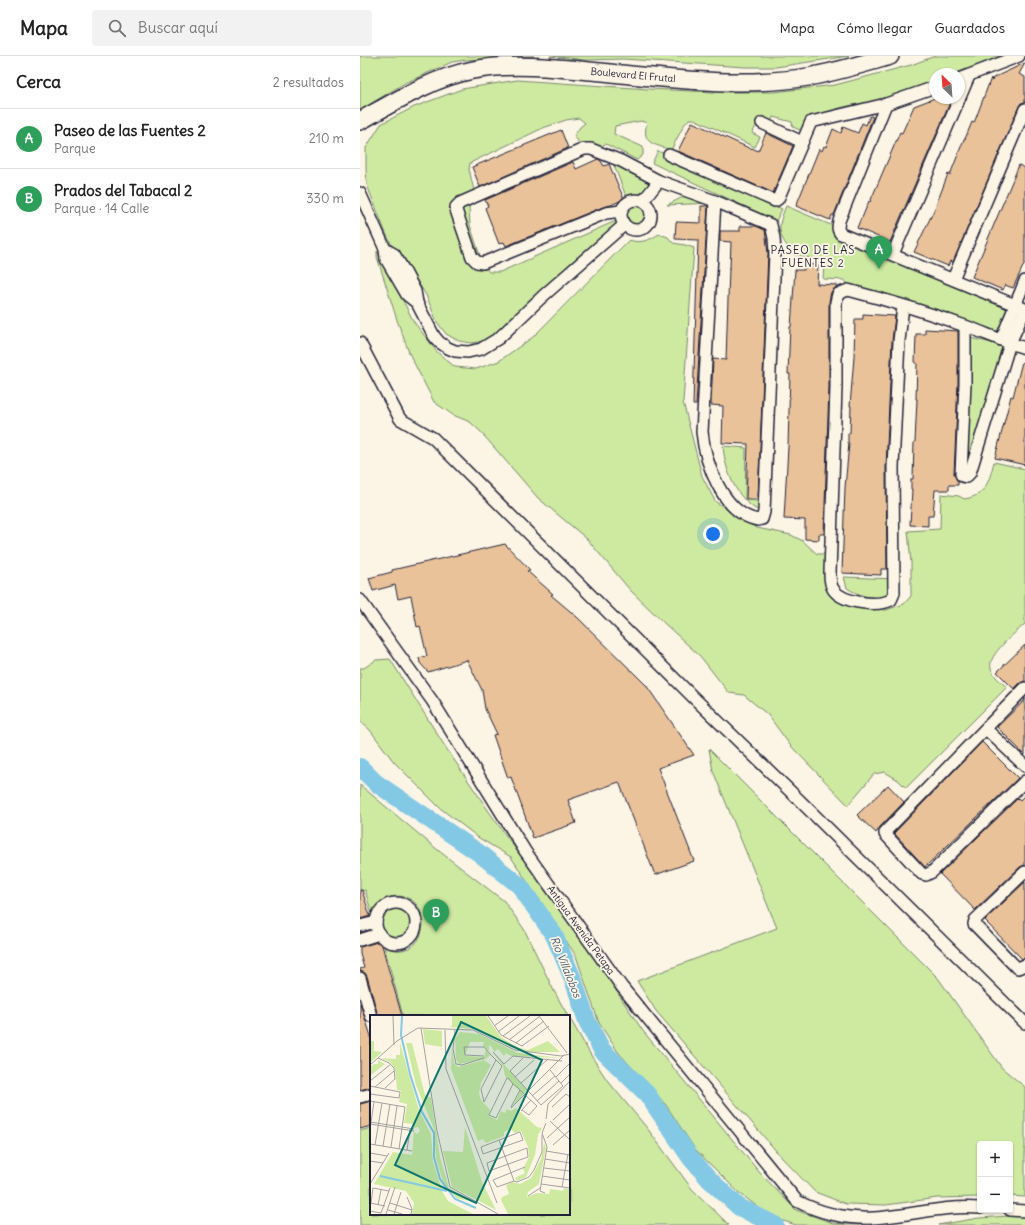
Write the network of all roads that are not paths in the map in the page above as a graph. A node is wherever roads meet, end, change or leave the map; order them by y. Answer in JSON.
{"nodes":[{"id":1,"x":890,"y":56,"type":"edge"},
{"id":2,"x":1019,"y":56,"type":"edge"},
{"id":3,"x":965,"y":78,"type":"edge"},
{"id":4,"x":929,"y":89,"type":"edge"},
{"id":5,"x":886,"y":104,"type":"junction"},
{"id":6,"x":954,"y":104,"type":"edge"},
{"id":7,"x":1025,"y":110,"type":"edge"},
{"id":8,"x":360,"y":121,"type":"edge"},
{"id":9,"x":762,"y":123,"type":"dead end"},
{"id":10,"x":802,"y":142,"type":"junction"},
{"id":11,"x":668,"y":155,"type":"dead end"},
{"id":12,"x":659,"y":181,"type":"junction"},
{"id":13,"x":360,"y":193,"type":"edge"},
{"id":14,"x":643,"y":201,"type":"junction"},
{"id":15,"x":715,"y":201,"type":"junction"},
{"id":16,"x":621,"y":211,"type":"junction"},
{"id":17,"x":624,"y":225,"type":"junction"},
{"id":18,"x":893,"y":254,"type":"junction"},
{"id":19,"x":952,"y":279,"type":"junction"},
{"id":20,"x":1025,"y":281,"type":"edge"},
{"id":21,"x":903,"y":306,"type":"junction"},
{"id":22,"x":1022,"y":308,"type":"edge"},
{"id":23,"x":965,"y":326,"type":"junction"},
{"id":24,"x":1006,"y":342,"type":"junction"},
{"id":25,"x":360,"y":343,"type":"edge"},
{"id":26,"x":1025,"y":348,"type":"edge"},
{"id":27,"x":360,"y":600,"type":"edge"},
{"id":28,"x":1025,"y":688,"type":"edge"},
{"id":29,"x":986,"y":729,"type":"junction"},
{"id":30,"x":1025,"y":766,"type":"edge"},
{"id":31,"x":1025,"y":781,"type":"edge"},
{"id":32,"x":1025,"y":872,"type":"edge"},
{"id":33,"x":376,"y":922,"type":"junction"},
{"id":34,"x":360,"y":926,"type":"edge"},
{"id":35,"x":379,"y":934,"type":"junction"},
{"id":36,"x":360,"y":940,"type":"edge"},
{"id":37,"x":1025,"y":965,"type":"edge"},
{"id":38,"x":360,"y":978,"type":"edge"},
{"id":39,"x":371,"y":1015,"type":"edge"},
{"id":40,"x":1025,"y":1024,"type":"edge"},
{"id":41,"x":370,"y":1094,"type":"edge"},
{"id":42,"x":360,"y":1097,"type":"edge"},
{"id":43,"x":977,"y":1208,"type":"edge"},
{"id":44,"x":1013,"y":1210,"type":"edge"},
{"id":45,"x":1025,"y":1211,"type":"edge"}],
"edges":[{"from":1,"to":8,"type":"main road","name":"Boulevard El Frutal"},
{"from":2,"to":3,"type":"street"},
{"from":4,"to":5,"type":"street"},
{"from":5,"to":10,"type":"street"},
{"from":5,"to":18,"type":"street"},
{"from":6,"to":18,"type":"street"},
{"from":7,"to":19,"type":"street"},
{"from":9,"to":10,"type":"street"},
{"from":10,"to":11,"type":"street"},
{"from":12,"to":14,"type":"street"},
{"from":12,"to":15,"type":"street"},
{"from":12,"to":16,"type":"street"},
{"from":13,"to":17,"type":"street"},
{"from":14,"to":16,"type":"street"},
{"from":14,"to":17,"type":"street"},
{"from":15,"to":15,"type":"street"},
{"from":16,"to":17,"type":"street"},
{"from":18,"to":19,"type":"street"},
{"from":19,"to":22,"type":"street"},
{"from":20,"to":22,"type":"street"},
{"from":21,"to":21,"type":"street"},
{"from":21,"to":23,"type":"street"},
{"from":22,"to":24,"type":"street"},
{"from":23,"to":24,"type":"street"},
{"from":23,"to":24,"type":"street"},
{"from":24,"to":26,"type":"street"},
{"from":25,"to":40,"type":"street"},
{"from":27,"to":43,"type":"street","name":"Antigua Avenida Petapa"},
{"from":28,"to":29,"type":"street"},
{"from":29,"to":30,"type":"street"},
{"from":29,"to":31,"type":"street"},
{"from":32,"to":37,"type":"street"},
{"from":33,"to":34,"type":"street"},
{"from":33,"to":35,"type":"street"},
{"from":33,"to":35,"type":"street"},
{"from":35,"to":36,"type":"street"},
{"from":38,"to":39,"type":"street"},
{"from":41,"to":42,"type":"street"},
{"from":44,"to":45,"type":"street"}]}
